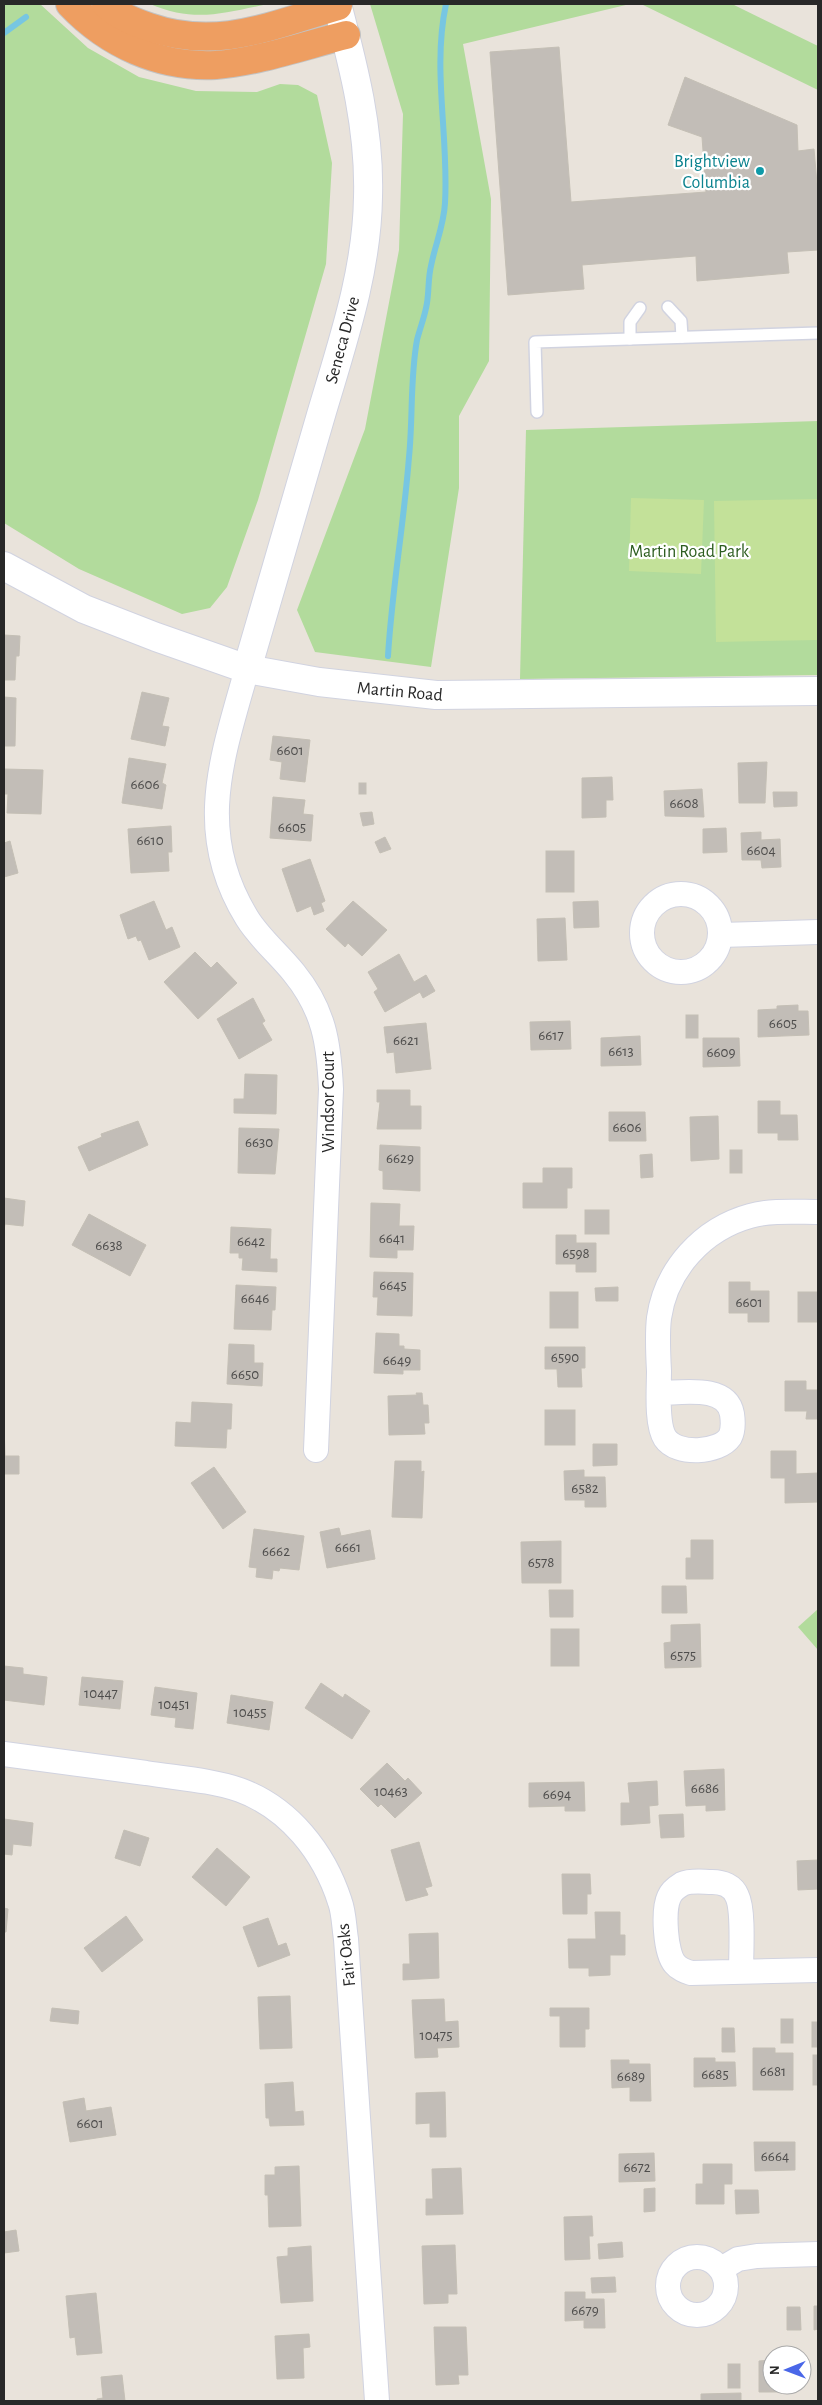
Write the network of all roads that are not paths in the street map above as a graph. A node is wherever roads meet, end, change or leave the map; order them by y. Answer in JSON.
{"nodes":[{"id":1,"x":70,"y":4,"type":"edge"},
{"id":2,"x":106,"y":4,"type":"edge"},
{"id":3,"x":337,"y":5,"type":"edge"},
{"id":4,"x":346,"y":35,"type":"junction"},
{"id":5,"x":668,"y":307,"type":"dead end"},
{"id":6,"x":640,"y":308,"type":"dead end"},
{"id":7,"x":818,"y":333,"type":"edge"},
{"id":8,"x":682,"y":337,"type":"junction"},
{"id":9,"x":630,"y":339,"type":"junction"},
{"id":10,"x":537,"y":412,"type":"dead end"},
{"id":11,"x":4,"y":566,"type":"edge"},
{"id":12,"x":247,"y":669,"type":"junction"},
{"id":13,"x":818,"y":691,"type":"edge"},
{"id":14,"x":818,"y":932,"type":"edge"},
{"id":15,"x":720,"y":935,"type":"dead end"},
{"id":16,"x":818,"y":1212,"type":"edge"},
{"id":17,"x":659,"y":1393,"type":"dead end"},
{"id":18,"x":316,"y":1450,"type":"dead end"},
{"id":19,"x":4,"y":1754,"type":"edge"},
{"id":20,"x":818,"y":1970,"type":"edge"},
{"id":21,"x":741,"y":1972,"type":"dead end"},
{"id":22,"x":818,"y":2254,"type":"edge"},
{"id":23,"x":721,"y":2269,"type":"dead end"},
{"id":24,"x":377,"y":2401,"type":"edge"}],
"edges":[{"from":1,"to":4,"type":"highway"},
{"from":2,"to":3,"type":"highway"},
{"from":3,"to":4,"type":"street","name":"Seneca Drive"},
{"from":4,"to":12,"type":"street","name":"Seneca Drive"},
{"from":5,"to":8,"type":"lane"},
{"from":6,"to":9,"type":"lane"},
{"from":7,"to":8,"type":"lane"},
{"from":8,"to":9,"type":"lane"},
{"from":9,"to":10,"type":"lane"},
{"from":11,"to":12,"type":"street","name":"Martin Road"},
{"from":12,"to":13,"type":"street","name":"Martin Road"},
{"from":12,"to":18,"type":"street","name":"Windsor Court"},
{"from":14,"to":15,"type":"street"},
{"from":16,"to":17,"type":"street"},
{"from":19,"to":24,"type":"street","name":"Fair Oaks"},
{"from":20,"to":21,"type":"street"},
{"from":22,"to":23,"type":"street"}]}
